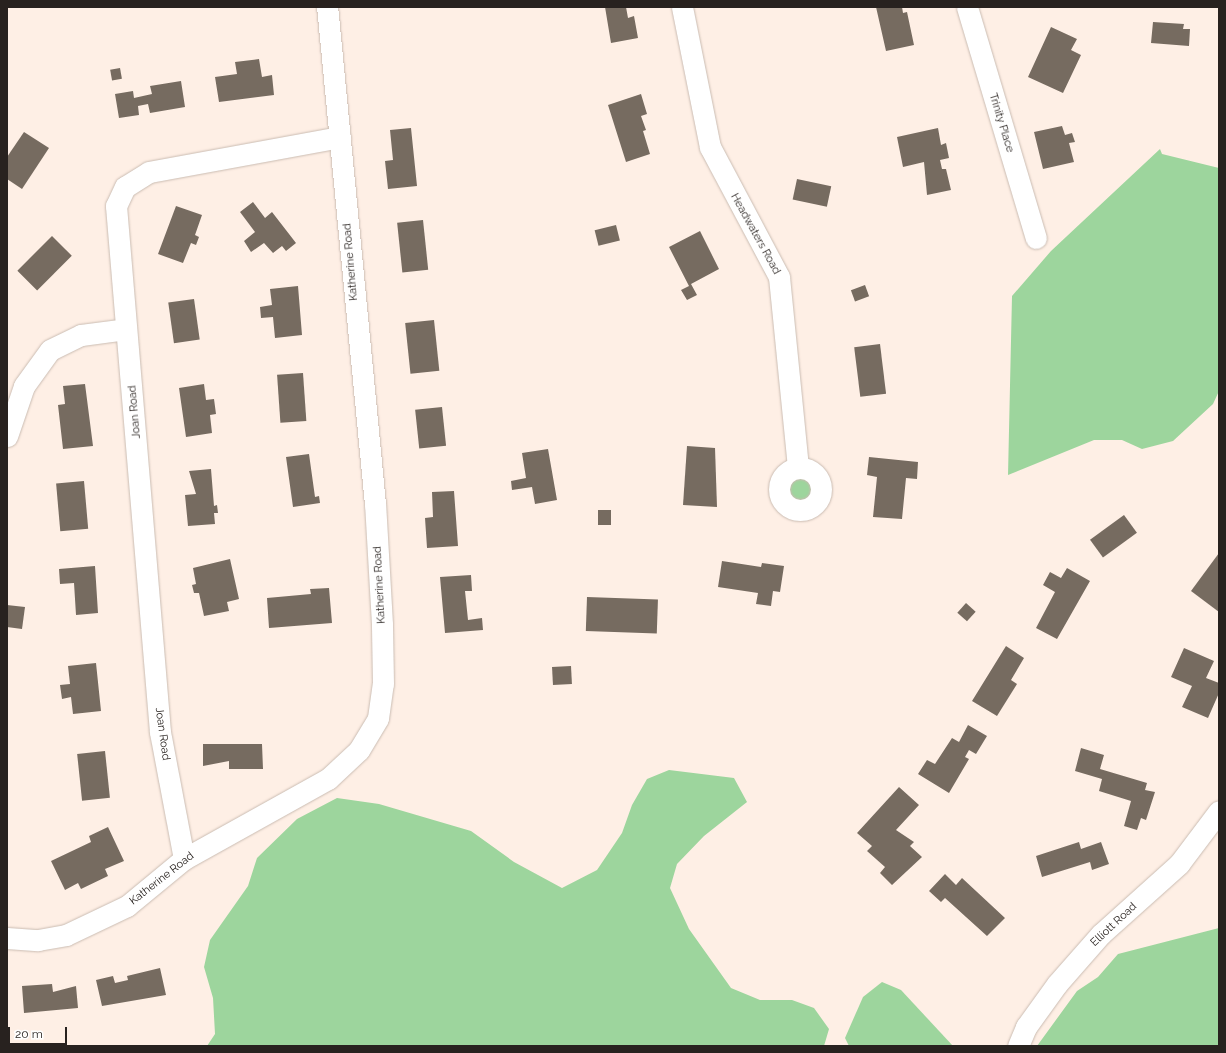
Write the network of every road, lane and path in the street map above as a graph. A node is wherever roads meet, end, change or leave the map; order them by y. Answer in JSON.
{"nodes":[{"id":1,"x":327,"y":7,"type":"edge"},
{"id":2,"x":682,"y":7,"type":"edge"},
{"id":3,"x":967,"y":7,"type":"edge"},
{"id":4,"x":340,"y":137,"type":"junction"},
{"id":5,"x":1036,"y":238,"type":"dead end"},
{"id":6,"x":126,"y":329,"type":"junction"},
{"id":7,"x":7,"y":436,"type":"edge"},
{"id":8,"x":798,"y":468,"type":"dead end"},
{"id":9,"x":1219,"y":811,"type":"edge"},
{"id":10,"x":184,"y":859,"type":"junction"},
{"id":11,"x":7,"y":938,"type":"edge"},
{"id":12,"x":1018,"y":1046,"type":"edge"}],
"edges":[{"from":1,"to":4,"type":"street","name":"Katherine Road"},
{"from":2,"to":8,"type":"street","name":"Headwaters Road"},
{"from":3,"to":5,"type":"street","name":"Trinity Place"},
{"from":4,"to":6,"type":"street","name":"Joan Road"},
{"from":4,"to":10,"type":"street","name":"Katherine Road"},
{"from":6,"to":7,"type":"street"},
{"from":6,"to":10,"type":"street","name":"Joan Road"},
{"from":9,"to":12,"type":"street","name":"Elliott Road"},
{"from":10,"to":11,"type":"street","name":"Katherine Road"}]}
